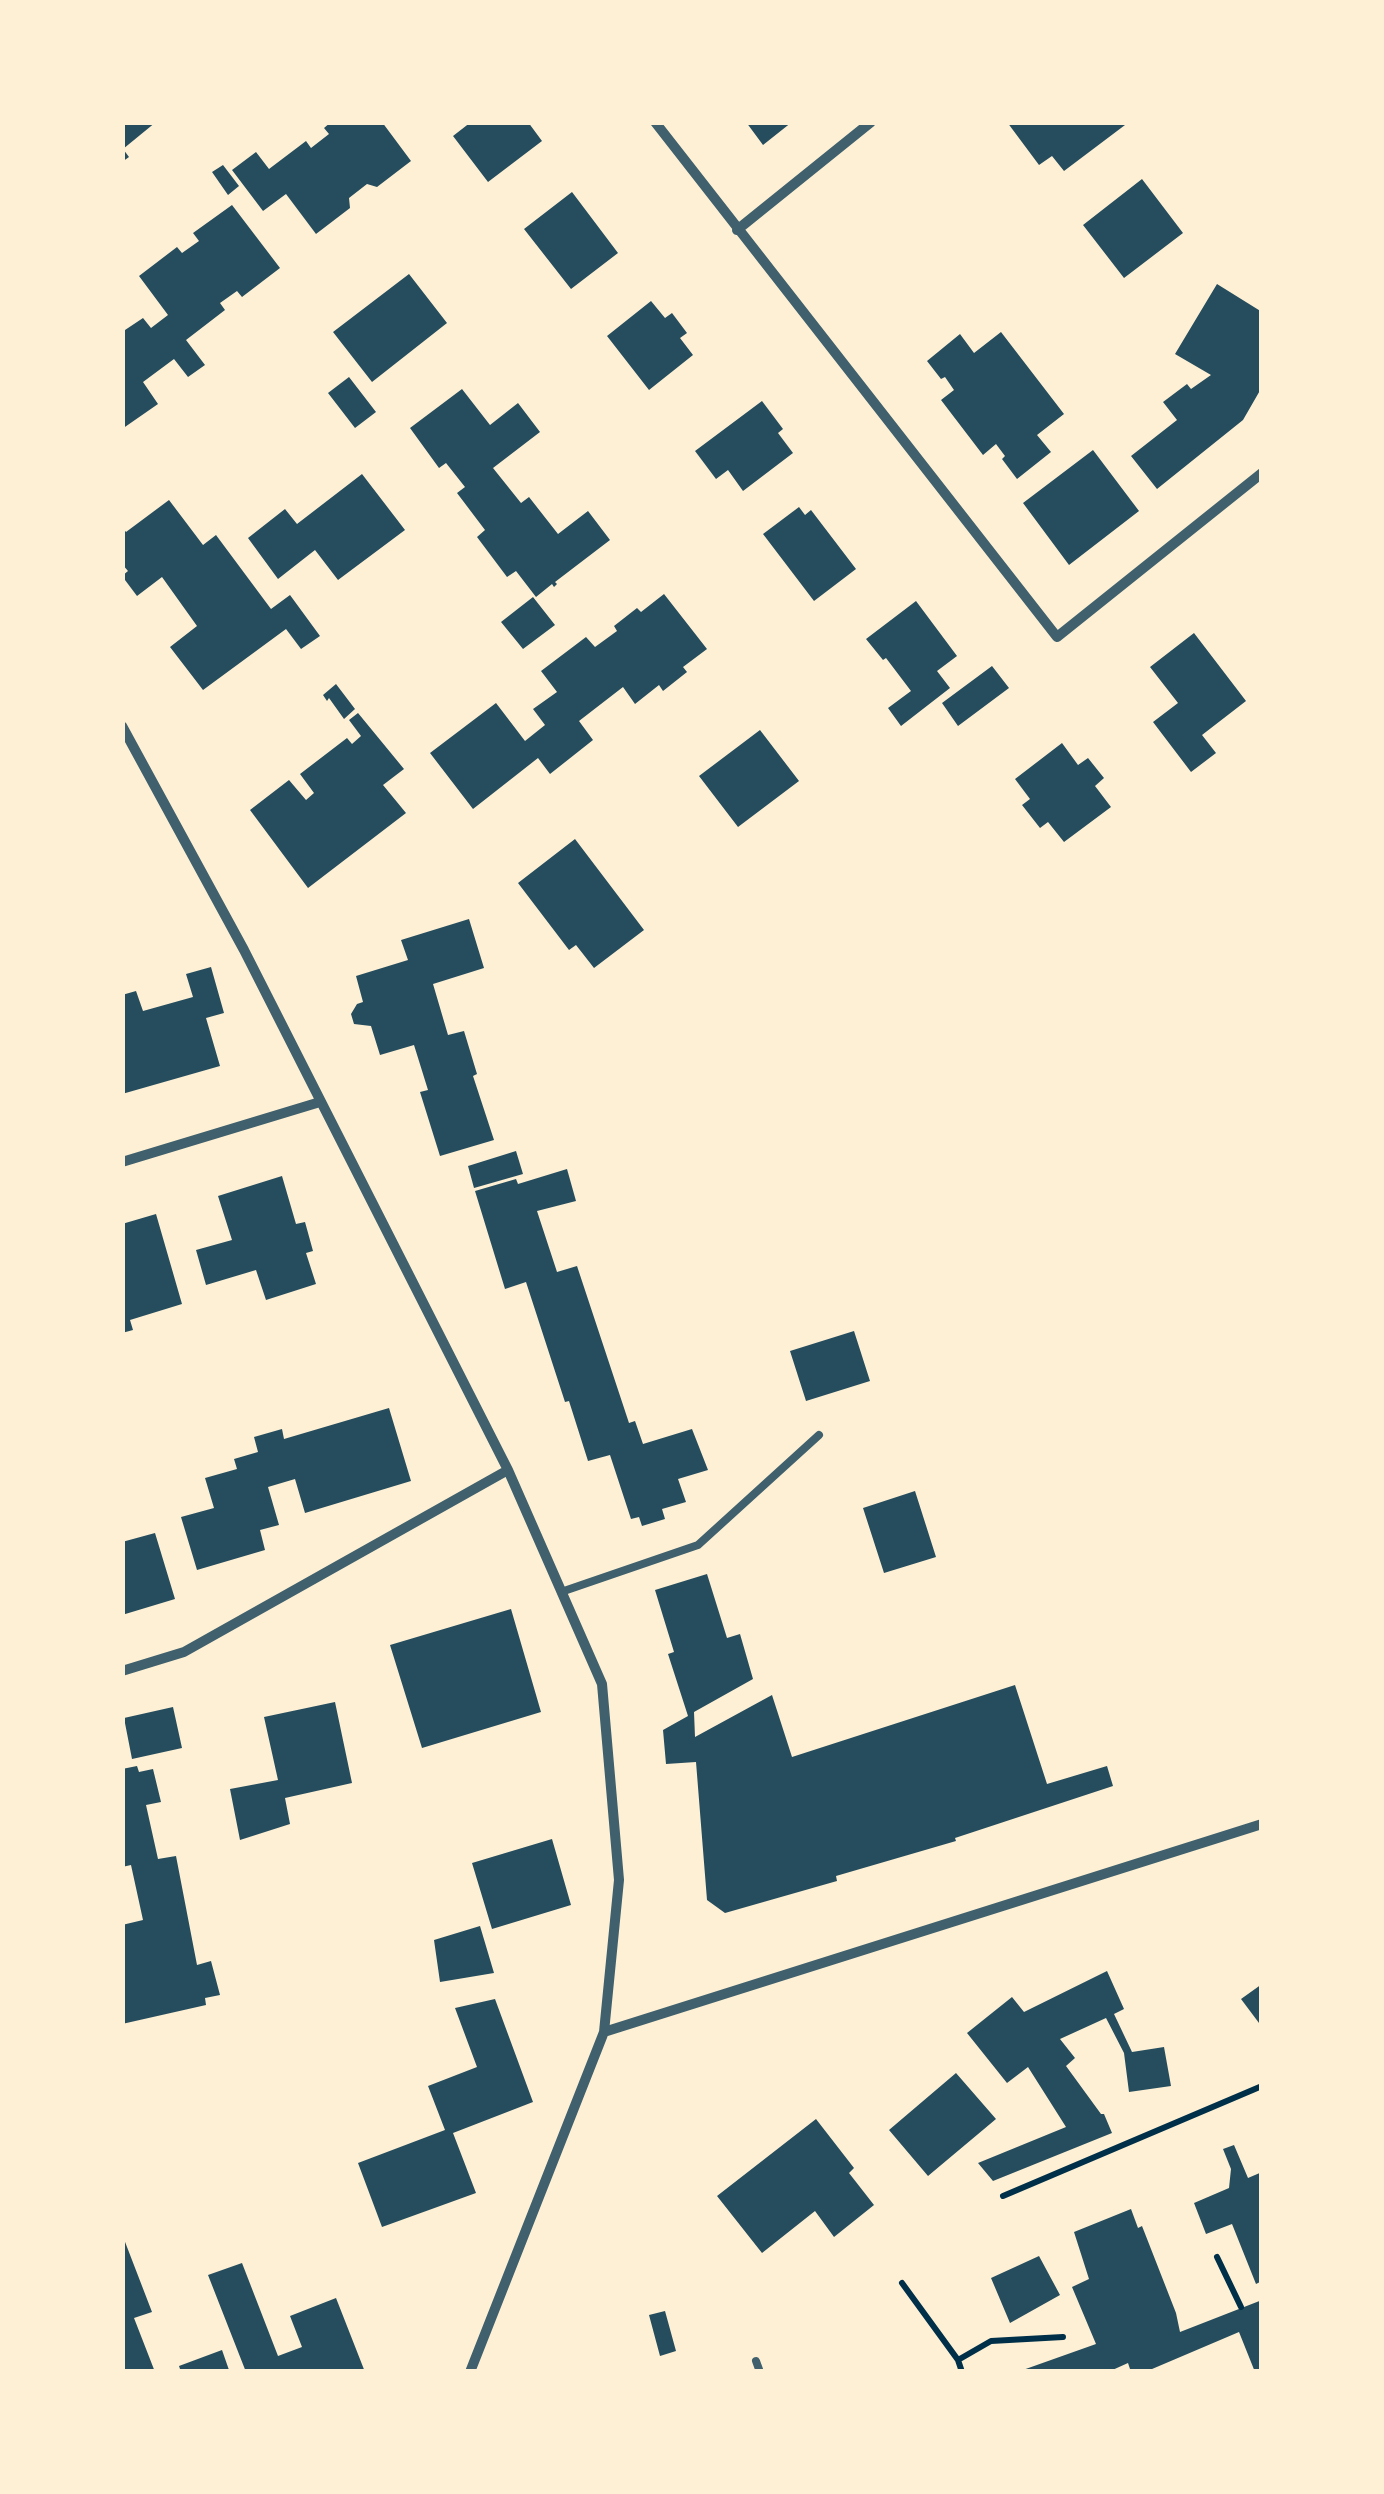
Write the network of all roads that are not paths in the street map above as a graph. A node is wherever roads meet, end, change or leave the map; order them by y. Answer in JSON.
{"nodes":[{"id":1,"x":655,"y":122,"type":"edge"},
{"id":2,"x":871,"y":122,"type":"edge"},
{"id":3,"x":737,"y":230,"type":"junction"},
{"id":4,"x":1262,"y":473,"type":"edge"},
{"id":5,"x":122,"y":726,"type":"edge"},
{"id":6,"x":320,"y":1102,"type":"junction"},
{"id":7,"x":122,"y":1162,"type":"edge"},
{"id":8,"x":819,"y":1435,"type":"dead end"},
{"id":9,"x":508,"y":1470,"type":"junction"},
{"id":10,"x":561,"y":1592,"type":"junction"},
{"id":11,"x":122,"y":1671,"type":"edge"},
{"id":12,"x":1262,"y":1824,"type":"edge"},
{"id":13,"x":604,"y":2032,"type":"junction"},
{"id":14,"x":756,"y":2361,"type":"dead end"},
{"id":15,"x":470,"y":2372,"type":"edge"},
{"id":16,"x":760,"y":2372,"type":"edge"}],
"edges":[{"from":1,"to":3,"type":"street"},
{"from":2,"to":3,"type":"street"},
{"from":3,"to":4,"type":"street"},
{"from":5,"to":6,"type":"street"},
{"from":6,"to":7,"type":"street"},
{"from":6,"to":9,"type":"street"},
{"from":8,"to":10,"type":"lane"},
{"from":9,"to":10,"type":"street"},
{"from":9,"to":11,"type":"street"},
{"from":10,"to":13,"type":"street"},
{"from":12,"to":13,"type":"street"},
{"from":13,"to":15,"type":"street"},
{"from":14,"to":16,"type":"lane"}]}
